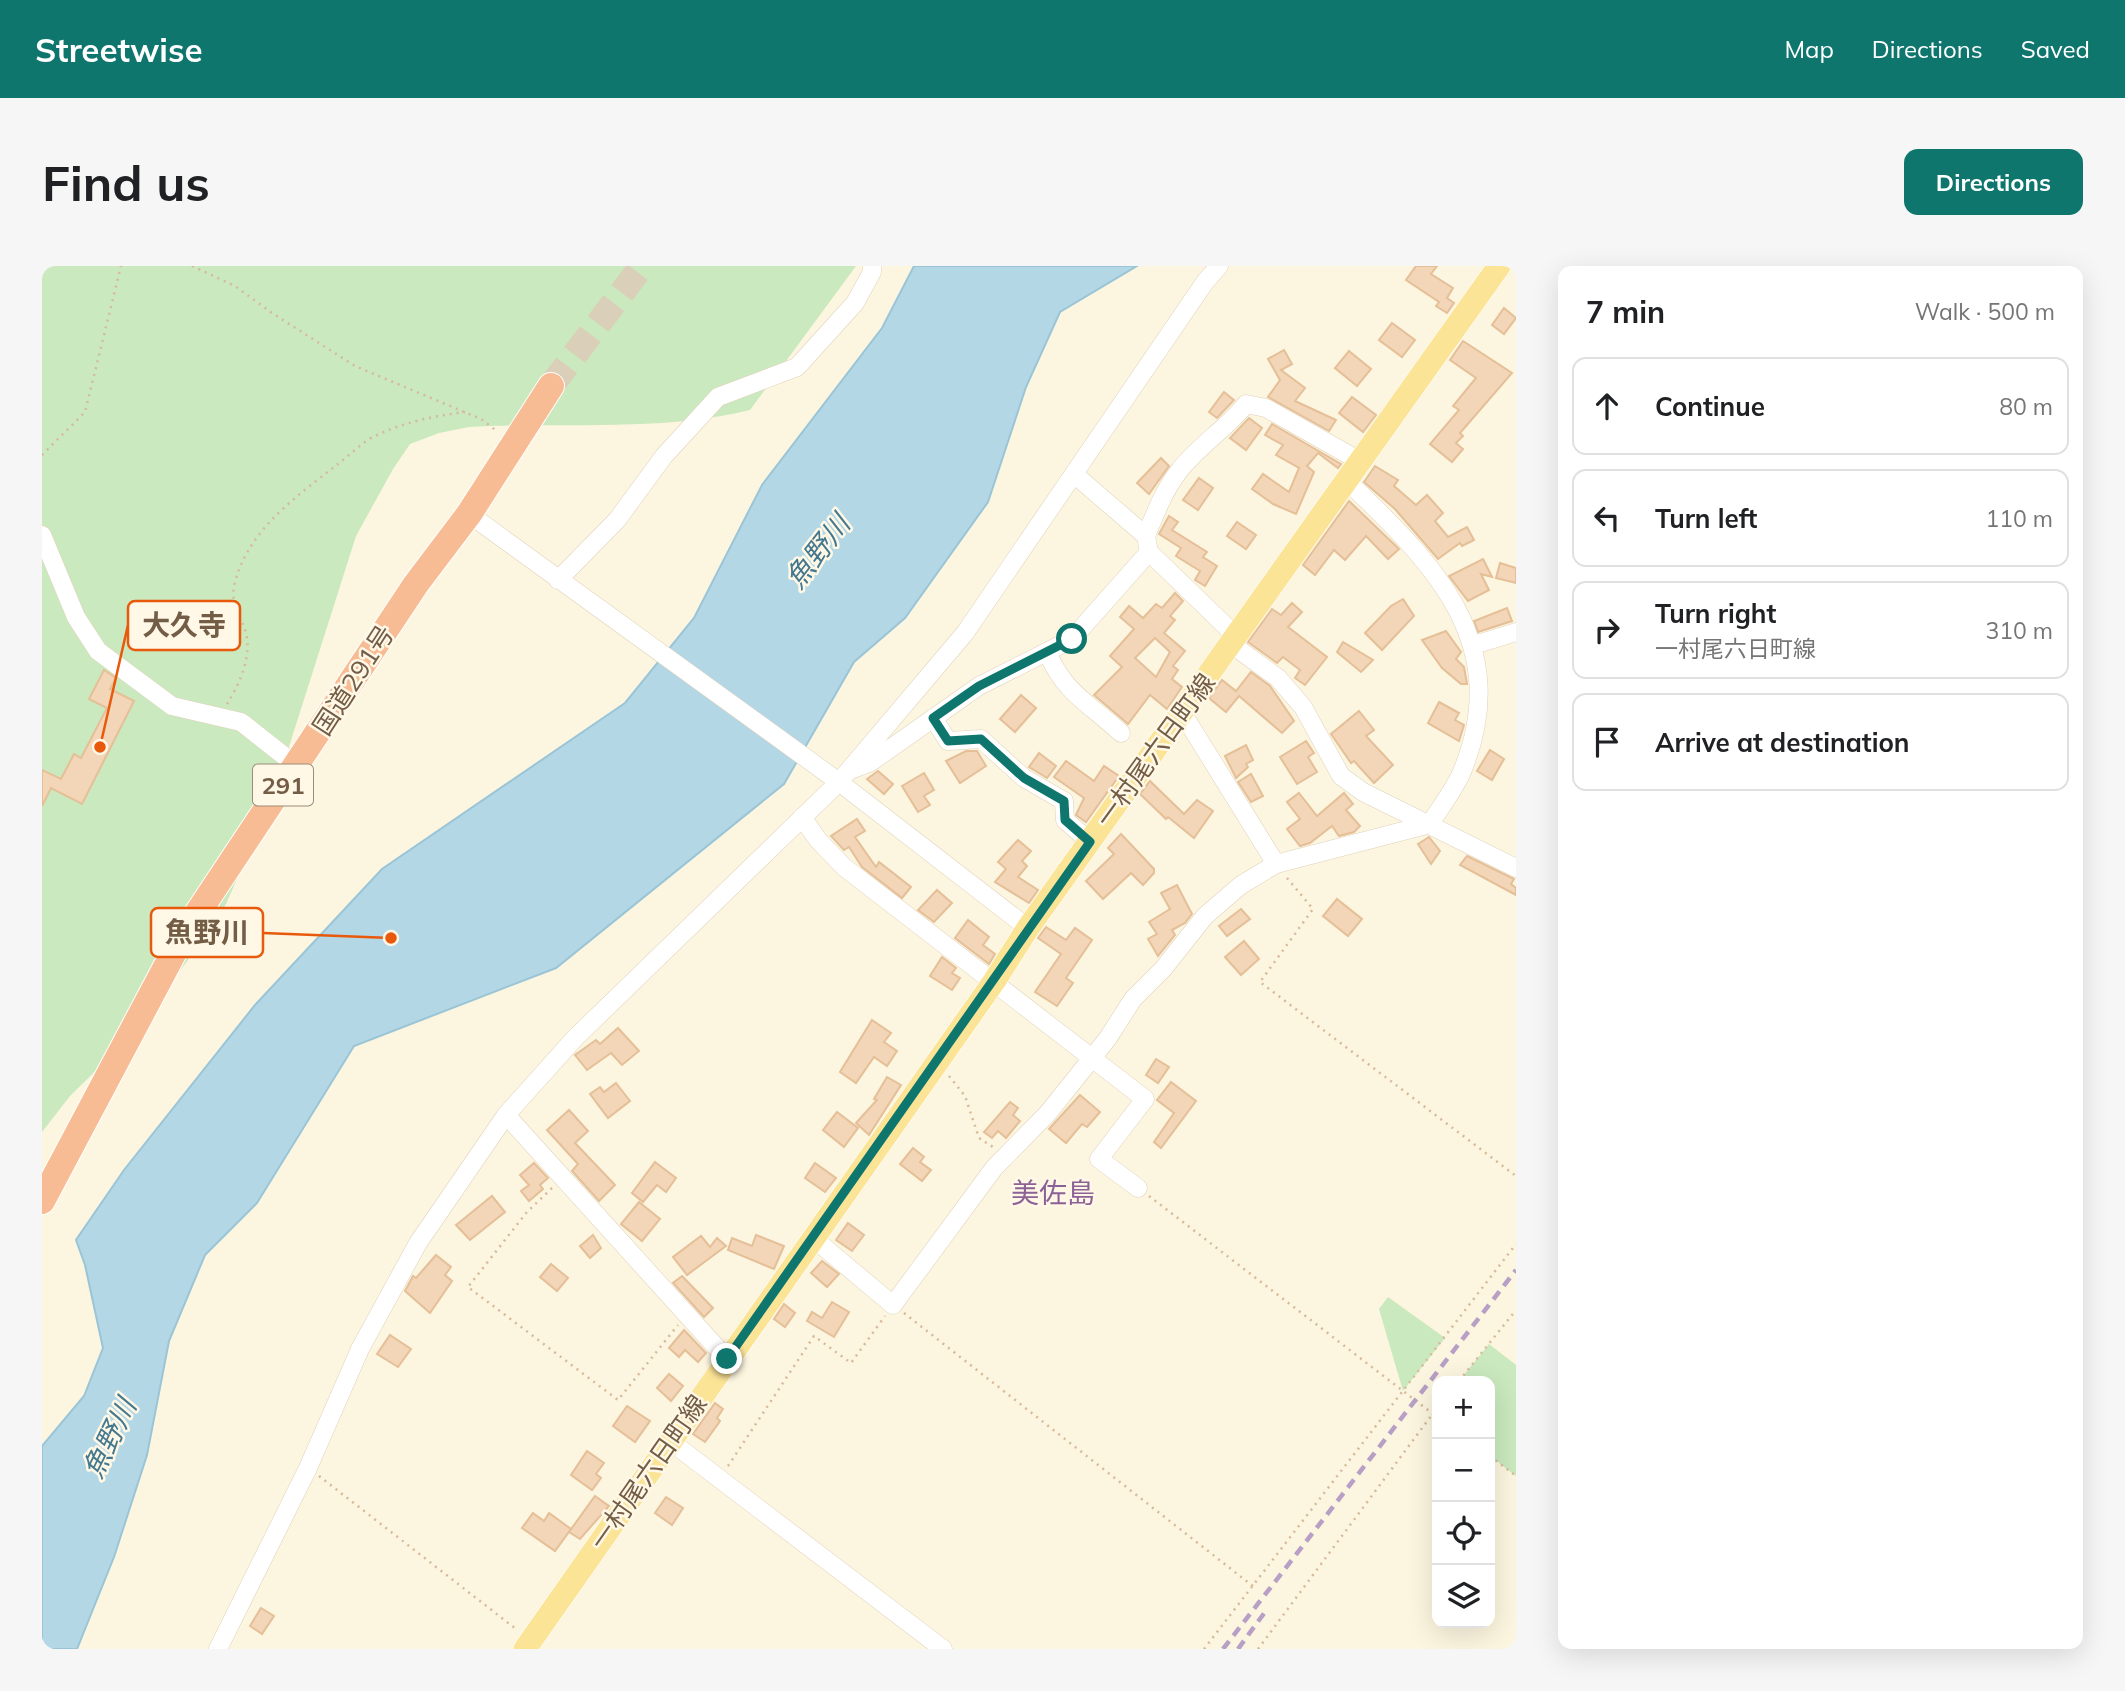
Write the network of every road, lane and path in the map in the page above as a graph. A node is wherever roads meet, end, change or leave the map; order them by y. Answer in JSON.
{"nodes":[{"id":1,"x":121,"y":266,"type":"edge"},
{"id":2,"x":192,"y":266,"type":"edge"},
{"id":3,"x":872,"y":266,"type":"edge"},
{"id":4,"x":1219,"y":266,"type":"edge"},
{"id":5,"x":1499,"y":266,"type":"edge"},
{"id":6,"x":551,"y":386,"type":"tunnel mouth"},
{"id":7,"x":464,"y":412,"type":"junction"},
{"id":8,"x":515,"y":445,"type":"junction"},
{"id":9,"x":42,"y":455,"type":"edge"},
{"id":10,"x":1352,"y":470,"type":"junction"},
{"id":11,"x":1074,"y":474,"type":"junction"},
{"id":12,"x":469,"y":514,"type":"junction"},
{"id":13,"x":42,"y":535,"type":"edge"},
{"id":14,"x":1148,"y":544,"type":"junction"},
{"id":15,"x":558,"y":580,"type":"junction"},
{"id":16,"x":1516,"y":632,"type":"edge"},
{"id":17,"x":1233,"y":640,"type":"junction"},
{"id":18,"x":1474,"y":645,"type":"junction"},
{"id":19,"x":1047,"y":652,"type":"junction"},
{"id":20,"x":1183,"y":714,"type":"junction"},
{"id":21,"x":219,"y":715,"type":"junction"},
{"id":22,"x":933,"y":718,"type":"junction"},
{"id":23,"x":1121,"y":733,"type":"dead end"},
{"id":24,"x":296,"y":765,"type":"junction"},
{"id":25,"x":843,"y":776,"type":"junction"},
{"id":26,"x":802,"y":817,"type":"junction"},
{"id":27,"x":1430,"y":824,"type":"junction"},
{"id":28,"x":1090,"y":842,"type":"junction"},
{"id":29,"x":1276,"y":864,"type":"junction"},
{"id":30,"x":1516,"y":868,"type":"edge"},
{"id":31,"x":1028,"y":928,"type":"junction"},
{"id":32,"x":995,"y":980,"type":"junction"},
{"id":33,"x":1090,"y":1057,"type":"junction"},
{"id":34,"x":938,"y":1061,"type":"junction"},
{"id":35,"x":506,"y":1115,"type":"junction"},
{"id":36,"x":1010,"y":1151,"type":"junction"},
{"id":37,"x":1516,"y":1176,"type":"edge"},
{"id":38,"x":563,"y":1178,"type":"junction"},
{"id":39,"x":1138,"y":1188,"type":"joint"},
{"id":40,"x":42,"y":1200,"type":"edge"},
{"id":41,"x":813,"y":1238,"type":"junction"},
{"id":42,"x":1516,"y":1244,"type":"edge"},
{"id":43,"x":892,"y":1305,"type":"junction"},
{"id":44,"x":1516,"y":1310,"type":"edge"},
{"id":45,"x":687,"y":1315,"type":"junction"},
{"id":46,"x":727,"y":1359,"type":"junction"},
{"id":47,"x":1463,"y":1376,"type":"edge"},
{"id":48,"x":1403,"y":1391,"type":"junction"},
{"id":49,"x":1432,"y":1412,"type":"edge"},
{"id":50,"x":1432,"y":1414,"type":"edge"},
{"id":51,"x":670,"y":1441,"type":"junction"},
{"id":52,"x":1495,"y":1460,"type":"edge"},
{"id":53,"x":309,"y":1468,"type":"junction"},
{"id":54,"x":1516,"y":1476,"type":"edge"},
{"id":55,"x":719,"y":1478,"type":"junction"},
{"id":56,"x":1254,"y":1587,"type":"junction"},
{"id":57,"x":528,"y":1645,"type":"edge"},
{"id":58,"x":218,"y":1649,"type":"edge"},
{"id":59,"x":943,"y":1649,"type":"edge"},
{"id":60,"x":1204,"y":1649,"type":"edge"},
{"id":61,"x":1258,"y":1649,"type":"edge"}],
"edges":[{"from":1,"to":9,"type":"path"},
{"from":2,"to":7,"type":"path"},
{"from":3,"to":15,"type":"street"},
{"from":4,"to":11,"type":"street"},
{"from":5,"to":10,"type":"main road","name":"一村尾六日町線"},
{"from":6,"to":8,"type":"highway","name":"国道291号","number":"291"},
{"from":7,"to":8,"type":"path"},
{"from":7,"to":21,"type":"path"},
{"from":8,"to":12,"type":"highway","name":"国道291号","number":"291"},
{"from":10,"to":14,"type":"street"},
{"from":10,"to":17,"type":"main road","name":"一村尾六日町線"},
{"from":10,"to":18,"type":"street"},
{"from":11,"to":14,"type":"street"},
{"from":11,"to":25,"type":"street"},
{"from":12,"to":15,"type":"street"},
{"from":12,"to":24,"type":"highway","name":"国道291号","number":"291"},
{"from":13,"to":21,"type":"street"},
{"from":14,"to":17,"type":"street"},
{"from":14,"to":19,"type":"street"},
{"from":15,"to":25,"type":"street"},
{"from":16,"to":18,"type":"street"},
{"from":17,"to":20,"type":"main road","name":"一村尾六日町線"},
{"from":17,"to":27,"type":"street"},
{"from":18,"to":27,"type":"street"},
{"from":19,"to":22,"type":"street"},
{"from":19,"to":23,"type":"street"},
{"from":20,"to":28,"type":"main road","name":"一村尾六日町線"},
{"from":20,"to":29,"type":"street"},
{"from":21,"to":24,"type":"street"},
{"from":22,"to":25,"type":"street"},
{"from":22,"to":28,"type":"street"},
{"from":24,"to":40,"type":"highway","name":"国道291号","number":"291"},
{"from":25,"to":26,"type":"street"},
{"from":25,"to":31,"type":"street"},
{"from":26,"to":32,"type":"street"},
{"from":26,"to":35,"type":"street"},
{"from":27,"to":29,"type":"street"},
{"from":27,"to":30,"type":"street"},
{"from":28,"to":31,"type":"main road","name":"一村尾六日町線"},
{"from":29,"to":33,"type":"street"},
{"from":29,"to":37,"type":"path"},
{"from":31,"to":32,"type":"main road","name":"一村尾六日町線"},
{"from":32,"to":33,"type":"street"},
{"from":32,"to":34,"type":"main road","name":"一村尾六日町線"},
{"from":33,"to":36,"type":"street"},
{"from":33,"to":39,"type":"street"},
{"from":34,"to":36,"type":"path"},
{"from":34,"to":41,"type":"main road","name":"一村尾六日町線"},
{"from":35,"to":38,"type":"street"},
{"from":35,"to":53,"type":"street"},
{"from":36,"to":43,"type":"street"},
{"from":38,"to":45,"type":"street"},
{"from":38,"to":45,"type":"path"},
{"from":39,"to":48,"type":"path"},
{"from":41,"to":43,"type":"street"},
{"from":41,"to":46,"type":"main road","name":"一村尾六日町線"},
{"from":42,"to":48,"type":"path"},
{"from":43,"to":55,"type":"path"},
{"from":43,"to":56,"type":"path"},
{"from":44,"to":47,"type":"path"},
{"from":45,"to":46,"type":"street"},
{"from":46,"to":51,"type":"main road","name":"一村尾六日町線"},
{"from":48,"to":49,"type":"path"},
{"from":48,"to":56,"type":"path"},
{"from":50,"to":61,"type":"path"},
{"from":51,"to":55,"type":"street"},
{"from":51,"to":57,"type":"main road","name":"一村尾六日町線"},
{"from":52,"to":54,"type":"path"},
{"from":53,"to":57,"type":"path"},
{"from":53,"to":58,"type":"street"},
{"from":55,"to":59,"type":"street"},
{"from":56,"to":60,"type":"path"}]}
